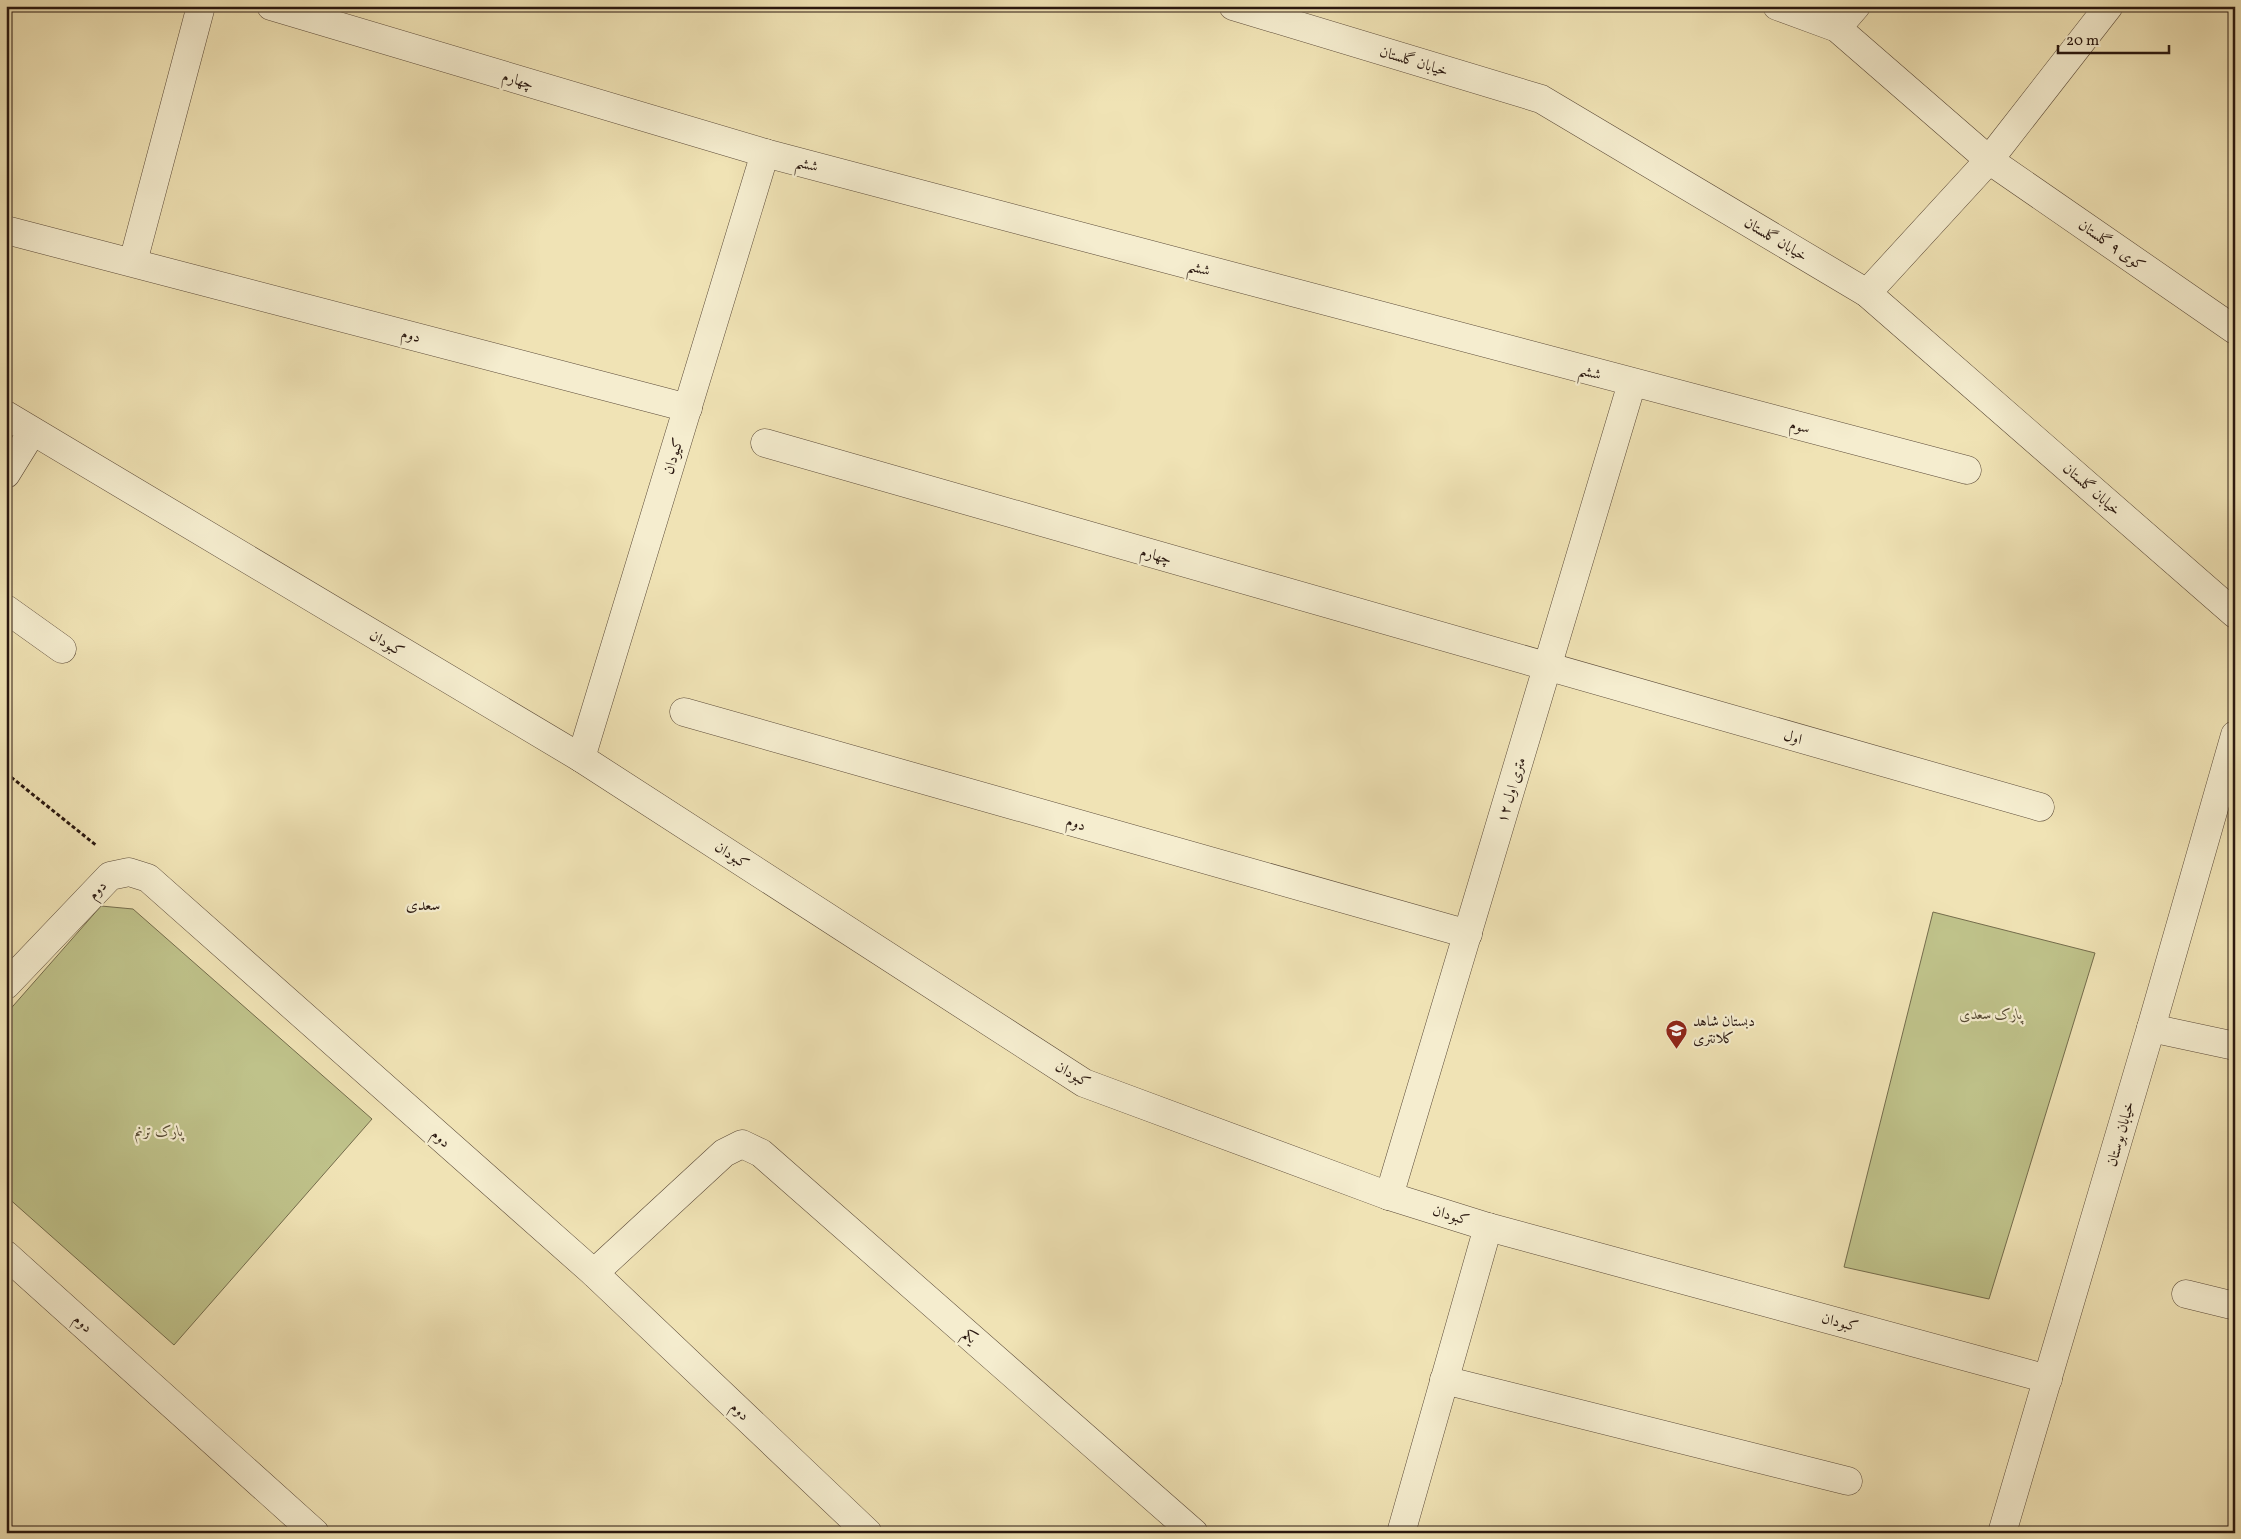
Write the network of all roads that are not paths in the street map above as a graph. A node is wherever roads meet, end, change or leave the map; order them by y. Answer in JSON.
{"nodes":[{"id":1,"x":201,"y":6,"type":"edge"},
{"id":2,"x":271,"y":6,"type":"edge"},
{"id":3,"x":1233,"y":6,"type":"edge"},
{"id":4,"x":1777,"y":6,"type":"edge"},
{"id":5,"x":1856,"y":6,"type":"edge"},
{"id":6,"x":2109,"y":6,"type":"edge"},
{"id":7,"x":1837,"y":28,"type":"junction"},
{"id":8,"x":765,"y":153,"type":"junction"},
{"id":9,"x":1989,"y":160,"type":"junction"},
{"id":10,"x":6,"y":230,"type":"edge"},
{"id":11,"x":133,"y":262,"type":"junction"},
{"id":12,"x":1867,"y":293,"type":"junction"},
{"id":13,"x":2235,"y":330,"type":"edge"},
{"id":14,"x":1632,"y":383,"type":"junction"},
{"id":15,"x":688,"y":408,"type":"junction"},
{"id":16,"x":6,"y":415,"type":"edge"},
{"id":17,"x":32,"y":432,"type":"junction"},
{"id":18,"x":765,"y":443,"type":"dead end"},
{"id":19,"x":1968,"y":470,"type":"dead end"},
{"id":20,"x":6,"y":474,"type":"edge"},
{"id":21,"x":6,"y":609,"type":"edge"},
{"id":22,"x":2235,"y":614,"type":"edge"},
{"id":23,"x":62,"y":649,"type":"dead end"},
{"id":24,"x":1547,"y":667,"type":"junction"},
{"id":25,"x":684,"y":712,"type":"dead end"},
{"id":26,"x":2235,"y":734,"type":"edge"},
{"id":27,"x":581,"y":758,"type":"junction"},
{"id":28,"x":2040,"y":808,"type":"dead end"},
{"id":29,"x":1468,"y":934,"type":"junction"},
{"id":30,"x":6,"y":985,"type":"edge"},
{"id":31,"x":2151,"y":1028,"type":"junction"},
{"id":32,"x":2235,"y":1046,"type":"edge"},
{"id":33,"x":1389,"y":1196,"type":"junction"},
{"id":34,"x":1488,"y":1227,"type":"junction"},
{"id":35,"x":6,"y":1255,"type":"edge"},
{"id":36,"x":594,"y":1273,"type":"junction"},
{"id":37,"x":2186,"y":1294,"type":"dead end"},
{"id":38,"x":2235,"y":1306,"type":"edge"},
{"id":39,"x":2048,"y":1379,"type":"junction"},
{"id":40,"x":1444,"y":1380,"type":"junction"},
{"id":41,"x":1848,"y":1480,"type":"dead end"},
{"id":42,"x":315,"y":1533,"type":"edge"},
{"id":43,"x":868,"y":1533,"type":"edge"},
{"id":44,"x":1194,"y":1533,"type":"edge"},
{"id":45,"x":1401,"y":1533,"type":"edge"},
{"id":46,"x":2002,"y":1533,"type":"edge"}],
"edges":[{"from":1,"to":11,"type":"street"},
{"from":2,"to":8,"type":"street","name":"چهارم"},
{"from":3,"to":12,"type":"street","name":"خیابان گلستان"},
{"from":4,"to":7,"type":"street"},
{"from":5,"to":7,"type":"street"},
{"from":6,"to":9,"type":"street"},
{"from":7,"to":9,"type":"street","name":"کوی ۹ گلستان"},
{"from":8,"to":14,"type":"street","name":"ششم"},
{"from":8,"to":15,"type":"street","name":"کیودان"},
{"from":9,"to":12,"type":"street"},
{"from":9,"to":13,"type":"street","name":"کوی ۹ گلستان"},
{"from":10,"to":11,"type":"street","name":"دوم"},
{"from":11,"to":15,"type":"street","name":"دوم"},
{"from":12,"to":22,"type":"street","name":"خیابان گلستان"},
{"from":14,"to":19,"type":"street","name":"سوم"},
{"from":14,"to":24,"type":"street","name":"۱۲ متری اول"},
{"from":15,"to":27,"type":"street","name":"کیودان"},
{"from":16,"to":17,"type":"street","name":"کبودان"},
{"from":17,"to":20,"type":"street"},
{"from":17,"to":27,"type":"street","name":"کبودان"},
{"from":18,"to":24,"type":"street","name":"چهارم"},
{"from":21,"to":23,"type":"street"},
{"from":24,"to":28,"type":"street","name":"اول"},
{"from":24,"to":29,"type":"street","name":"۱۲ متری اول"},
{"from":25,"to":29,"type":"street","name":"دوم"},
{"from":26,"to":31,"type":"street","name":"خیابان بوستان"},
{"from":27,"to":33,"type":"street","name":"کبودان"},
{"from":29,"to":33,"type":"street","name":"۱۲ متری اول"},
{"from":30,"to":36,"type":"street","name":"دوم"},
{"from":31,"to":32,"type":"street"},
{"from":31,"to":39,"type":"street","name":"خیابان بوستان"},
{"from":33,"to":34,"type":"street","name":"کبودان"},
{"from":34,"to":39,"type":"street","name":"کبودان"},
{"from":34,"to":40,"type":"street","name":"کبودان"},
{"from":35,"to":42,"type":"street","name":"دوم"},
{"from":36,"to":43,"type":"street","name":"دوم"},
{"from":36,"to":44,"type":"street","name":"یکم"},
{"from":37,"to":38,"type":"street"},
{"from":39,"to":46,"type":"street","name":"خیابان بوستان"},
{"from":40,"to":41,"type":"street"},
{"from":40,"to":45,"type":"street","name":"کبودان"}]}
